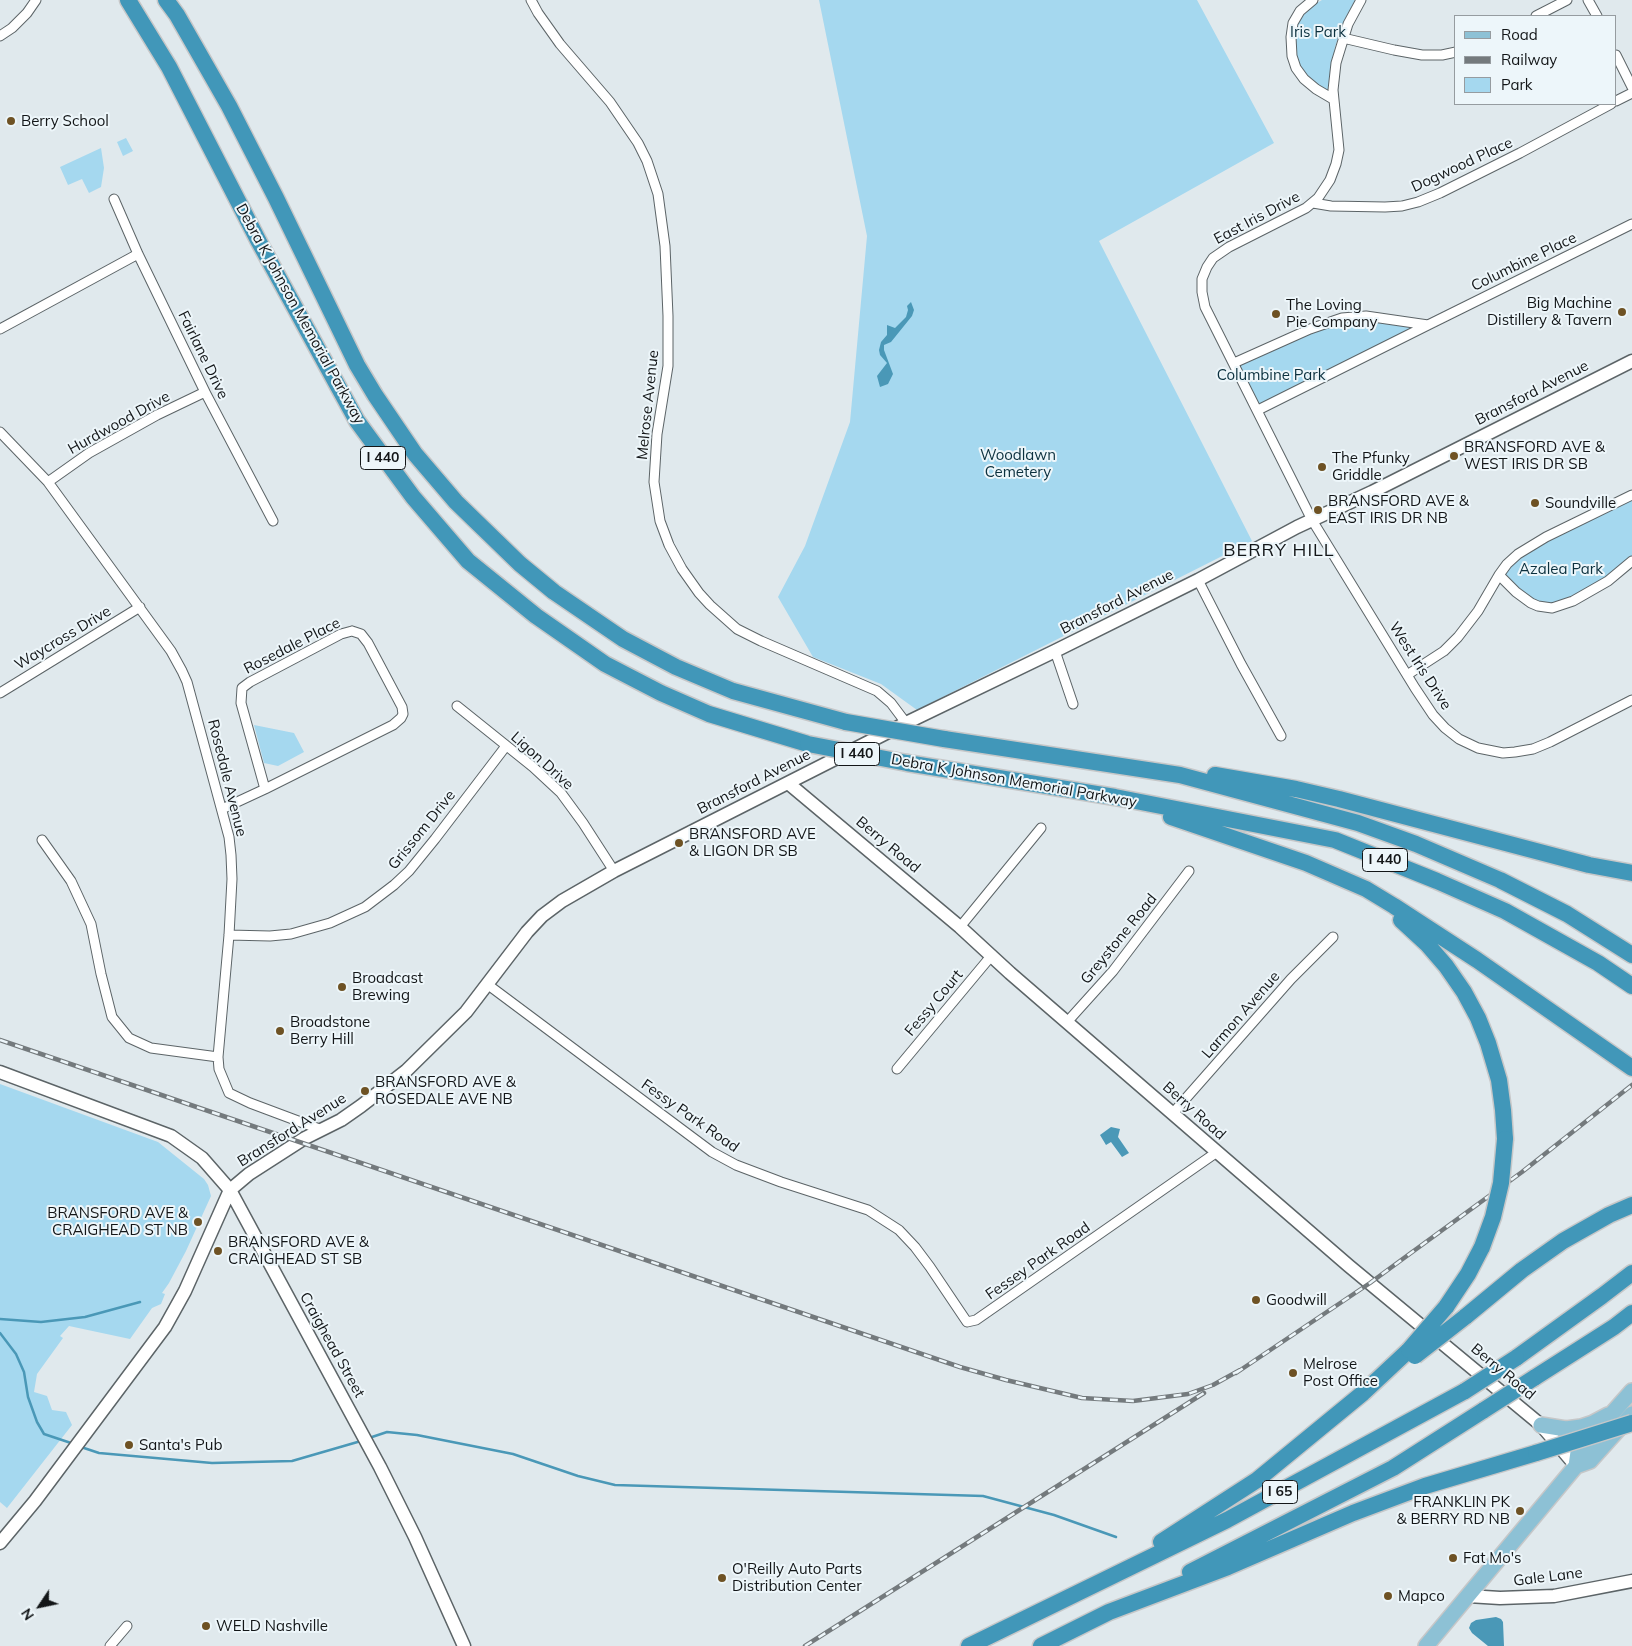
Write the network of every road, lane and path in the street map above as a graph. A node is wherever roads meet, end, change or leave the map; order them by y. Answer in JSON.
{"nodes":[{"id":1,"x":36,"y":0,"type":"edge"},
{"id":2,"x":128,"y":0,"type":"edge"},
{"id":3,"x":166,"y":0,"type":"edge"},
{"id":4,"x":531,"y":0,"type":"edge"},
{"id":5,"x":1313,"y":0,"type":"edge"},
{"id":6,"x":1360,"y":0,"type":"edge"},
{"id":7,"x":1567,"y":0,"type":"edge"},
{"id":8,"x":1588,"y":0,"type":"edge"},
{"id":9,"x":1538,"y":15,"type":"edge"},
{"id":10,"x":1596,"y":15,"type":"edge"},
{"id":11,"x":0,"y":36,"type":"edge"},
{"id":12,"x":1343,"y":38,"type":"junction"},
{"id":13,"x":1454,"y":52,"type":"edge"},
{"id":14,"x":1617,"y":57,"type":"edge"},
{"id":15,"x":1632,"y":88,"type":"edge"},
{"id":16,"x":1632,"y":93,"type":"edge"},
{"id":17,"x":1334,"y":99,"type":"junction"},
{"id":18,"x":1617,"y":100,"type":"edge"},
{"id":19,"x":1609,"y":105,"type":"edge"},
{"id":20,"x":114,"y":199,"type":"dead end"},
{"id":21,"x":1313,"y":203,"type":"junction"},
{"id":22,"x":1632,"y":224,"type":"edge"},
{"id":23,"x":138,"y":254,"type":"junction"},
{"id":24,"x":1428,"y":325,"type":"junction"},
{"id":25,"x":0,"y":329,"type":"edge"},
{"id":26,"x":1632,"y":361,"type":"edge"},
{"id":27,"x":1234,"y":363,"type":"junction"},
{"id":28,"x":206,"y":392,"type":"junction"},
{"id":29,"x":1258,"y":410,"type":"junction"},
{"id":30,"x":0,"y":432,"type":"edge"},
{"id":31,"x":48,"y":482,"type":"junction"},
{"id":32,"x":1632,"y":495,"type":"edge"},
{"id":33,"x":1312,"y":520,"type":"junction"},
{"id":34,"x":273,"y":521,"type":"dead end"},
{"id":35,"x":1632,"y":560,"type":"edge"},
{"id":36,"x":1499,"y":575,"type":"junction"},
{"id":37,"x":1198,"y":580,"type":"junction"},
{"id":38,"x":140,"y":607,"type":"junction"},
{"id":39,"x":1054,"y":651,"type":"junction"},
{"id":40,"x":1407,"y":675,"type":"junction"},
{"id":41,"x":2,"y":689,"type":"edge"},
{"id":42,"x":1632,"y":700,"type":"edge"},
{"id":43,"x":1073,"y":704,"type":"dead end"},
{"id":44,"x":458,"y":706,"type":"dead end"},
{"id":45,"x":906,"y":722,"type":"junction"},
{"id":46,"x":1281,"y":736,"type":"dead end"},
{"id":47,"x":506,"y":746,"type":"junction"},
{"id":48,"x":1180,"y":775,"type":"junction"},
{"id":49,"x":788,"y":783,"type":"junction"},
{"id":50,"x":265,"y":789,"type":"junction"},
{"id":51,"x":1115,"y":797,"type":"junction"},
{"id":52,"x":222,"y":809,"type":"junction"},
{"id":53,"x":1040,"y":828,"type":"dead end"},
{"id":54,"x":42,"y":840,"type":"dead end"},
{"id":55,"x":1589,"y":865,"type":"junction"},
{"id":56,"x":614,"y":871,"type":"junction"},
{"id":57,"x":1189,"y":872,"type":"dead end"},
{"id":58,"x":1632,"y":873,"type":"edge"},
{"id":59,"x":1344,"y":880,"type":"junction"},
{"id":60,"x":1632,"y":882,"type":"edge"},
{"id":61,"x":960,"y":927,"type":"junction"},
{"id":62,"x":228,"y":935,"type":"junction"},
{"id":63,"x":1332,"y":937,"type":"dead end"},
{"id":64,"x":992,"y":955,"type":"junction"},
{"id":65,"x":1632,"y":955,"type":"edge"},
{"id":66,"x":487,"y":984,"type":"junction"},
{"id":67,"x":1632,"y":986,"type":"edge"},
{"id":68,"x":1068,"y":1021,"type":"junction"},
{"id":69,"x":218,"y":1057,"type":"junction"},
{"id":70,"x":1632,"y":1068,"type":"edge"},
{"id":71,"x":897,"y":1070,"type":"dead end"},
{"id":72,"x":0,"y":1072,"type":"edge"},
{"id":73,"x":1173,"y":1113,"type":"junction"},
{"id":74,"x":322,"y":1130,"type":"junction"},
{"id":75,"x":1217,"y":1152,"type":"junction"},
{"id":76,"x":230,"y":1190,"type":"junction"},
{"id":77,"x":1632,"y":1205,"type":"edge"},
{"id":78,"x":899,"y":1230,"type":"joint"},
{"id":79,"x":1632,"y":1273,"type":"edge"},
{"id":80,"x":1632,"y":1314,"type":"edge"},
{"id":81,"x":1412,"y":1353,"type":"junction"},
{"id":82,"x":1632,"y":1391,"type":"edge"},
{"id":83,"x":1613,"y":1412,"type":"junction"},
{"id":84,"x":1632,"y":1414,"type":"edge"},
{"id":85,"x":1632,"y":1424,"type":"edge"},
{"id":86,"x":1541,"y":1425,"type":"junction"},
{"id":87,"x":1576,"y":1466,"type":"junction"},
{"id":88,"x":0,"y":1543,"type":"edge"},
{"id":89,"x":1632,"y":1581,"type":"edge"},
{"id":90,"x":1091,"y":1586,"type":"junction"},
{"id":91,"x":1468,"y":1596,"type":"junction"},
{"id":92,"x":1119,"y":1608,"type":"junction"},
{"id":93,"x":127,"y":1626,"type":"dead end"},
{"id":94,"x":110,"y":1646,"type":"edge"},
{"id":95,"x":464,"y":1646,"type":"edge"},
{"id":96,"x":969,"y":1646,"type":"edge"},
{"id":97,"x":1041,"y":1646,"type":"edge"},
{"id":98,"x":1426,"y":1646,"type":"edge"}],
"edges":[{"from":1,"to":11,"type":"street"},
{"from":2,"to":51,"type":"highway","name":"Debra K Johnson Memorial Parkway","number":"I 440","bridge":true},
{"from":3,"to":48,"type":"highway","name":"Debra K Johnson Memorial Parkway","number":"I 440","bridge":true},
{"from":4,"to":45,"type":"street","name":"Melrose Avenue"},
{"from":5,"to":17,"type":"street"},
{"from":6,"to":12,"type":"street","name":"East Iris Drive"},
{"from":7,"to":9,"type":"street"},
{"from":8,"to":10,"type":"street"},
{"from":12,"to":13,"type":"street"},
{"from":12,"to":17,"type":"street","name":"East Iris Drive"},
{"from":14,"to":15,"type":"street"},
{"from":16,"to":18,"type":"street"},
{"from":17,"to":21,"type":"street","name":"East Iris Drive"},
{"from":19,"to":21,"type":"street","name":"Dogwood Place"},
{"from":20,"to":23,"type":"street","name":"Fairlane Drive"},
{"from":21,"to":27,"type":"street","name":"East Iris Drive"},
{"from":22,"to":24,"type":"street","name":"Columbine Place"},
{"from":23,"to":25,"type":"street"},
{"from":23,"to":28,"type":"street","name":"Fairlane Drive"},
{"from":24,"to":27,"type":"street"},
{"from":24,"to":29,"type":"street","name":"Columbine Place"},
{"from":26,"to":33,"type":"main road","name":"Bransford Avenue"},
{"from":27,"to":29,"type":"street","name":"East Iris Drive"},
{"from":28,"to":31,"type":"street","name":"Hurdwood Drive"},
{"from":28,"to":34,"type":"street","name":"Fairlane Drive"},
{"from":29,"to":33,"type":"street","name":"East Iris Drive"},
{"from":30,"to":31,"type":"street","name":"Rosedale Avenue"},
{"from":31,"to":38,"type":"street","name":"Rosedale Avenue"},
{"from":32,"to":36,"type":"street"},
{"from":33,"to":37,"type":"main road","name":"Bransford Avenue"},
{"from":33,"to":40,"type":"street","name":"West Iris Drive"},
{"from":35,"to":36,"type":"street"},
{"from":36,"to":40,"type":"street"},
{"from":37,"to":39,"type":"main road","name":"Bransford Avenue"},
{"from":37,"to":46,"type":"street"},
{"from":38,"to":41,"type":"street","name":"Waycross Drive"},
{"from":38,"to":52,"type":"street","name":"Rosedale Avenue"},
{"from":39,"to":43,"type":"street"},
{"from":39,"to":45,"type":"main road","name":"Bransford Avenue"},
{"from":40,"to":42,"type":"street","name":"West Iris Drive"},
{"from":44,"to":47,"type":"street","name":"Ligon Drive"},
{"from":45,"to":49,"type":"main road","name":"Bransford Avenue"},
{"from":47,"to":56,"type":"street","name":"Ligon Drive"},
{"from":47,"to":62,"type":"street","name":"Grissom Drive"},
{"from":48,"to":55,"type":"highway"},
{"from":48,"to":65,"type":"highway","name":"Debra K Johnson Memorial Parkway","number":"I 440"},
{"from":49,"to":56,"type":"main road","name":"Bransford Avenue"},
{"from":49,"to":61,"type":"main road","name":"Berry Road"},
{"from":50,"to":50,"type":"street","name":"Rosedale Place"},
{"from":50,"to":52,"type":"street","name":"Rosedale Place"},
{"from":51,"to":59,"type":"highway"},
{"from":51,"to":67,"type":"highway","name":"Debra K Johnson Memorial Parkway","number":"I 440"},
{"from":52,"to":62,"type":"street","name":"Rosedale Avenue"},
{"from":53,"to":61,"type":"street"},
{"from":54,"to":69,"type":"street"},
{"from":55,"to":58,"type":"highway"},
{"from":55,"to":60,"type":"highway"},
{"from":56,"to":66,"type":"main road","name":"Bransford Avenue"},
{"from":57,"to":68,"type":"street","name":"Greystone Road"},
{"from":59,"to":70,"type":"highway"},
{"from":59,"to":81,"type":"highway","bridge":true},
{"from":61,"to":64,"type":"main road","name":"Berry Road"},
{"from":62,"to":69,"type":"street","name":"Rosedale Avenue"},
{"from":63,"to":73,"type":"street","name":"Larmon Avenue"},
{"from":64,"to":68,"type":"main road","name":"Berry Road"},
{"from":64,"to":71,"type":"street","name":"Fessy Court"},
{"from":66,"to":74,"type":"main road","name":"Bransford Avenue"},
{"from":66,"to":78,"type":"street","name":"Fessy Park Road"},
{"from":68,"to":73,"type":"main road","name":"Berry Road"},
{"from":69,"to":74,"type":"street","name":"Rosedale Avenue"},
{"from":72,"to":76,"type":"main road","name":"Craighead Street"},
{"from":73,"to":75,"type":"main road","name":"Berry Road"},
{"from":74,"to":76,"type":"main road","name":"Bransford Avenue"},
{"from":75,"to":78,"type":"street","name":"Fessey Park Road"},
{"from":75,"to":86,"type":"main road","name":"Berry Road"},
{"from":76,"to":88,"type":"main road","name":"Bransford Avenue"},
{"from":76,"to":95,"type":"main road","name":"Craighead Street"},
{"from":77,"to":81,"type":"highway","bridge":true},
{"from":79,"to":90,"type":"highway","number":"I 65","bridge":true},
{"from":80,"to":92,"type":"highway","number":"I 65","bridge":true},
{"from":81,"to":90,"type":"highway"},
{"from":82,"to":83,"type":"main road"},
{"from":83,"to":86,"type":"main road"},
{"from":83,"to":87,"type":"main road"},
{"from":84,"to":87,"type":"main road"},
{"from":85,"to":92,"type":"highway","bridge":true},
{"from":86,"to":87,"type":"main road","name":"Berry Road"},
{"from":87,"to":91,"type":"main road"},
{"from":89,"to":91,"type":"main road","name":"Gale Lane"},
{"from":90,"to":96,"type":"highway","number":"I 65"},
{"from":91,"to":98,"type":"main road"},
{"from":92,"to":97,"type":"highway","number":"I 65"},
{"from":93,"to":94,"type":"street"}]}
